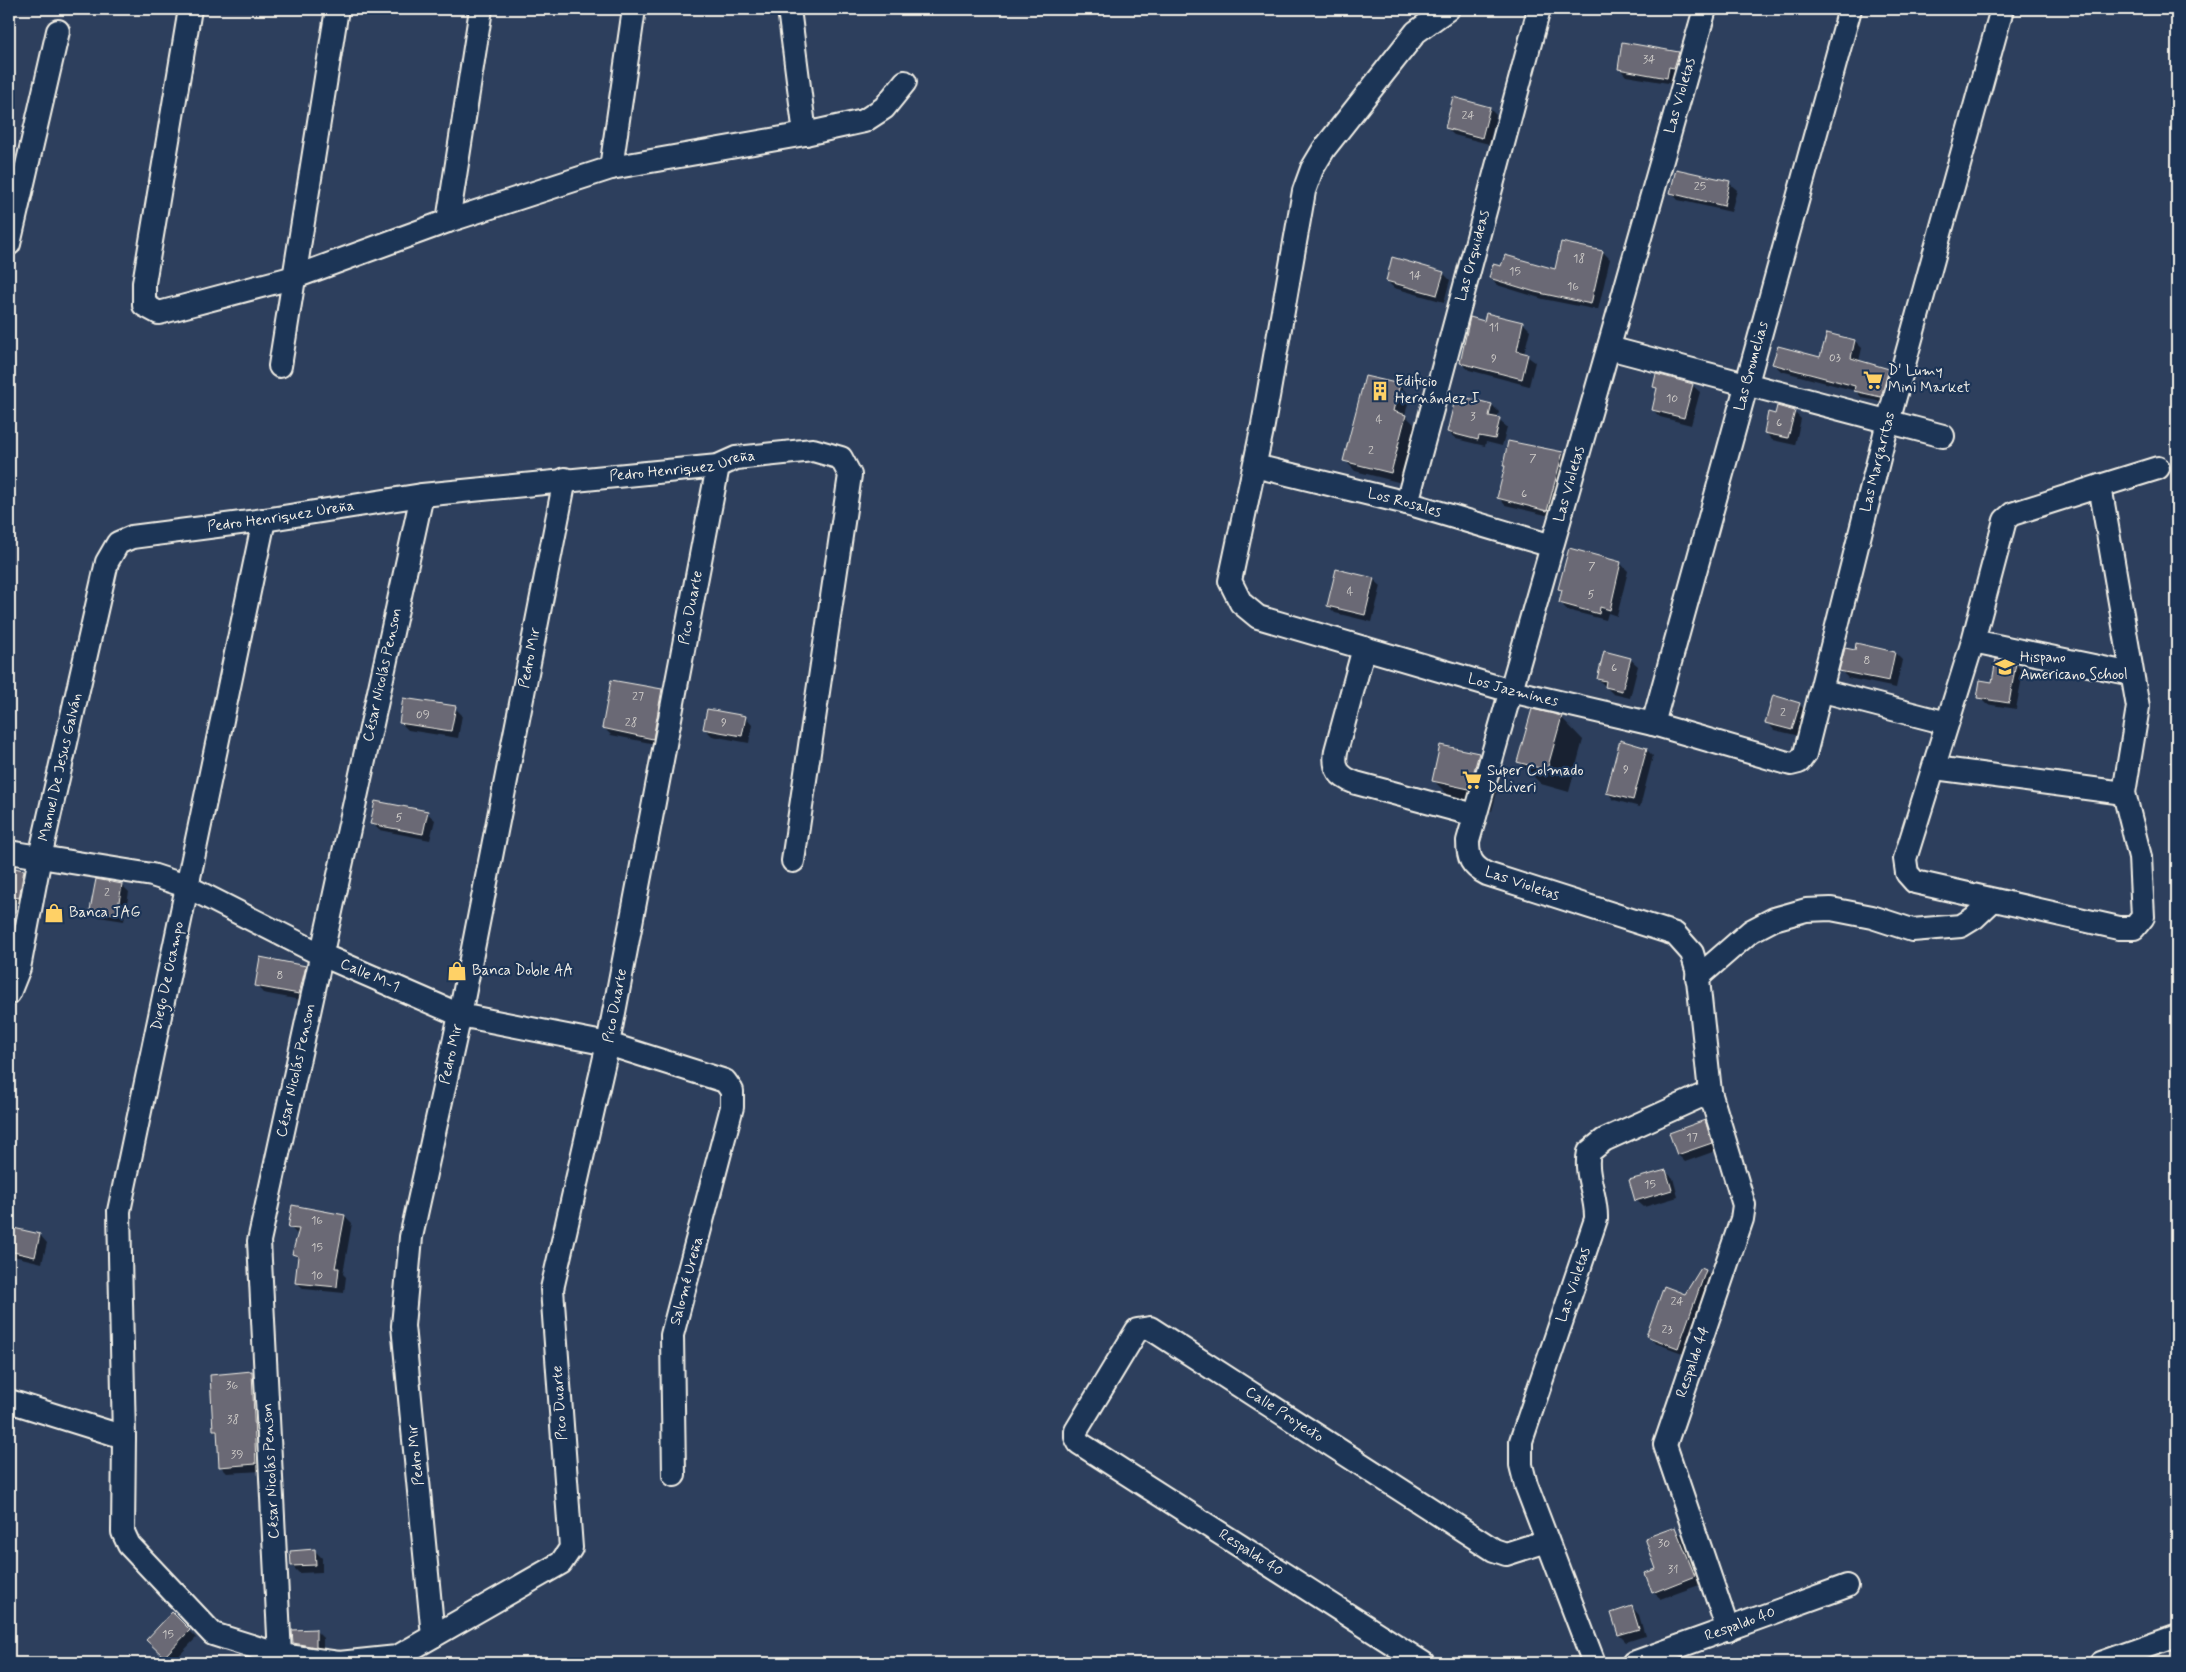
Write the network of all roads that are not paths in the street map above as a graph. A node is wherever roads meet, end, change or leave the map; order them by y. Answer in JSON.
{"nodes":[{"id":1,"x":190,"y":9,"type":"edge"},
{"id":2,"x":337,"y":9,"type":"edge"},
{"id":3,"x":481,"y":9,"type":"edge"},
{"id":4,"x":634,"y":9,"type":"edge"},
{"id":5,"x":789,"y":9,"type":"edge"},
{"id":6,"x":1448,"y":9,"type":"edge"},
{"id":7,"x":1539,"y":9,"type":"edge"},
{"id":8,"x":1705,"y":9,"type":"edge"},
{"id":9,"x":1850,"y":9,"type":"edge"},
{"id":10,"x":2002,"y":9,"type":"edge"},
{"id":11,"x":58,"y":31,"type":"dead end"},
{"id":12,"x":905,"y":82,"type":"dead end"},
{"id":13,"x":805,"y":134,"type":"junction"},
{"id":14,"x":611,"y":168,"type":"junction"},
{"id":15,"x":448,"y":221,"type":"junction"},
{"id":16,"x":9,"y":244,"type":"edge"},
{"id":17,"x":295,"y":277,"type":"junction"},
{"id":18,"x":1609,"y":348,"type":"junction"},
{"id":19,"x":280,"y":366,"type":"dead end"},
{"id":20,"x":1747,"y":384,"type":"junction"},
{"id":21,"x":1888,"y":422,"type":"junction"},
{"id":22,"x":1943,"y":436,"type":"dead end"},
{"id":23,"x":718,"y":466,"type":"junction"},
{"id":24,"x":1255,"y":466,"type":"junction"},
{"id":25,"x":2158,"y":468,"type":"dead end"},
{"id":26,"x":565,"y":479,"type":"junction"},
{"id":27,"x":2100,"y":486,"type":"junction"},
{"id":28,"x":422,"y":495,"type":"junction"},
{"id":29,"x":1407,"y":503,"type":"junction"},
{"id":30,"x":264,"y":520,"type":"junction"},
{"id":31,"x":118,"y":543,"type":"joint"},
{"id":32,"x":1552,"y":546,"type":"junction"},
{"id":33,"x":1973,"y":641,"type":"junction"},
{"id":34,"x":1364,"y":648,"type":"junction"},
{"id":35,"x":2132,"y":674,"type":"junction"},
{"id":36,"x":1511,"y":691,"type":"junction"},
{"id":37,"x":1823,"y":691,"type":"junction"},
{"id":38,"x":1947,"y":723,"type":"junction"},
{"id":39,"x":1653,"y":724,"type":"junction"},
{"id":40,"x":1791,"y":764,"type":"joint"},
{"id":41,"x":1935,"y":768,"type":"junction"},
{"id":42,"x":2124,"y":793,"type":"junction"},
{"id":43,"x":1475,"y":815,"type":"junction"},
{"id":44,"x":9,"y":852,"type":"edge"},
{"id":45,"x":40,"y":857,"type":"junction"},
{"id":46,"x":793,"y":860,"type":"dead end"},
{"id":47,"x":186,"y":886,"type":"junction"},
{"id":48,"x":1993,"y":900,"type":"junction"},
{"id":49,"x":322,"y":955,"type":"junction"},
{"id":50,"x":1697,"y":978,"type":"junction"},
{"id":51,"x":9,"y":993,"type":"edge"},
{"id":52,"x":460,"y":1015,"type":"junction"},
{"id":53,"x":608,"y":1044,"type":"junction"},
{"id":54,"x":732,"y":1092,"type":"joint"},
{"id":55,"x":1710,"y":1092,"type":"junction"},
{"id":56,"x":9,"y":1401,"type":"edge"},
{"id":57,"x":124,"y":1437,"type":"junction"},
{"id":58,"x":1079,"y":1443,"type":"joint"},
{"id":59,"x":674,"y":1475,"type":"dead end"},
{"id":60,"x":1547,"y":1541,"type":"junction"},
{"id":61,"x":572,"y":1548,"type":"joint"},
{"id":62,"x":1847,"y":1586,"type":"dead end"},
{"id":63,"x":1728,"y":1630,"type":"junction"},
{"id":64,"x":433,"y":1636,"type":"junction"},
{"id":65,"x":2177,"y":1636,"type":"edge"},
{"id":66,"x":280,"y":1655,"type":"junction"},
{"id":67,"x":1422,"y":1663,"type":"edge"},
{"id":68,"x":1594,"y":1663,"type":"edge"},
{"id":69,"x":1633,"y":1663,"type":"edge"},
{"id":70,"x":2104,"y":1663,"type":"edge"}],
"edges":[{"from":1,"to":17,"type":"street"},
{"from":2,"to":17,"type":"street"},
{"from":3,"to":15,"type":"street"},
{"from":4,"to":14,"type":"street"},
{"from":5,"to":13,"type":"street"},
{"from":6,"to":24,"type":"street"},
{"from":7,"to":29,"type":"street","name":"Las Orquideas"},
{"from":8,"to":18,"type":"street","name":"Las Violetas"},
{"from":9,"to":20,"type":"street","name":"Las Bromelias"},
{"from":10,"to":21,"type":"street","name":"Las Margaritas"},
{"from":11,"to":16,"type":"street"},
{"from":12,"to":13,"type":"street"},
{"from":13,"to":14,"type":"street"},
{"from":14,"to":15,"type":"street"},
{"from":15,"to":17,"type":"street"},
{"from":17,"to":19,"type":"street"},
{"from":18,"to":20,"type":"street"},
{"from":18,"to":32,"type":"street","name":"Las Violetas"},
{"from":20,"to":21,"type":"street"},
{"from":20,"to":39,"type":"street","name":"Las Bromelias"},
{"from":21,"to":22,"type":"street"},
{"from":21,"to":37,"type":"street","name":"Las Margaritas"},
{"from":23,"to":26,"type":"street","name":"Pedro Henriquez Ureña"},
{"from":23,"to":46,"type":"street","name":"Pedro Henriquez Ureña"},
{"from":23,"to":53,"type":"street","name":"Pico Duarte"},
{"from":24,"to":29,"type":"street","name":"Los Rosales"},
{"from":24,"to":34,"type":"street","name":"Los Jazmines"},
{"from":25,"to":27,"type":"street"},
{"from":26,"to":28,"type":"street","name":"Pedro Henriquez Ureña"},
{"from":26,"to":52,"type":"street","name":"Pedro Mir"},
{"from":27,"to":33,"type":"street"},
{"from":27,"to":35,"type":"street"},
{"from":28,"to":30,"type":"street","name":"Pedro Henriquez Ureña"},
{"from":28,"to":49,"type":"street","name":"César Nicolás Penson"},
{"from":29,"to":32,"type":"street","name":"Los Rosales"},
{"from":30,"to":31,"type":"street","name":"Pedro Henriquez Ureña"},
{"from":30,"to":47,"type":"street","name":"Diego De Ocampo"},
{"from":31,"to":45,"type":"street","name":"Manuel De Jesus Galván"},
{"from":32,"to":36,"type":"street","name":"Las Violetas"},
{"from":33,"to":35,"type":"street"},
{"from":33,"to":38,"type":"street"},
{"from":34,"to":36,"type":"street","name":"Los Jazmines"},
{"from":34,"to":43,"type":"street"},
{"from":35,"to":42,"type":"street"},
{"from":36,"to":39,"type":"street","name":"Los Jazmines"},
{"from":36,"to":43,"type":"street","name":"Las Violetas"},
{"from":37,"to":38,"type":"street"},
{"from":37,"to":40,"type":"street","name":"Las Margaritas"},
{"from":38,"to":41,"type":"street"},
{"from":39,"to":40,"type":"street","name":"Los Jazmines"},
{"from":41,"to":42,"type":"street"},
{"from":41,"to":48,"type":"street"},
{"from":42,"to":48,"type":"street"},
{"from":43,"to":50,"type":"street","name":"Las Violetas"},
{"from":44,"to":45,"type":"street","name":"Calle M-1"},
{"from":45,"to":47,"type":"street","name":"Calle M-1"},
{"from":45,"to":51,"type":"street","name":"Manuel De Jesus Galván"},
{"from":47,"to":49,"type":"street","name":"Calle M-1"},
{"from":47,"to":57,"type":"street","name":"Diego De Ocampo"},
{"from":48,"to":50,"type":"street"},
{"from":49,"to":52,"type":"street","name":"Calle M-1"},
{"from":49,"to":66,"type":"street","name":"César Nicolás Penson"},
{"from":50,"to":55,"type":"street","name":"Las Violetas"},
{"from":52,"to":53,"type":"street","name":"Calle M-1"},
{"from":52,"to":64,"type":"street","name":"Pedro Mir"},
{"from":53,"to":54,"type":"street","name":"Calle M-1"},
{"from":53,"to":61,"type":"street","name":"Pico Duarte"},
{"from":54,"to":59,"type":"street","name":"Salomé Ureña"},
{"from":55,"to":60,"type":"street","name":"Las Violetas"},
{"from":55,"to":63,"type":"street","name":"Respaldo 44"},
{"from":56,"to":57,"type":"street"},
{"from":57,"to":66,"type":"street","name":"Diego De Ocampo"},
{"from":58,"to":60,"type":"street","name":"Calle Proyecto"},
{"from":58,"to":67,"type":"street","name":"Respaldo 40"},
{"from":60,"to":68,"type":"street"},
{"from":61,"to":64,"type":"street","name":"Diego De Ocampo"},
{"from":62,"to":63,"type":"street","name":"Respaldo 40"},
{"from":63,"to":69,"type":"street","name":"Respaldo 40"},
{"from":64,"to":66,"type":"street","name":"Diego De Ocampo"},
{"from":65,"to":70,"type":"street"}]}
